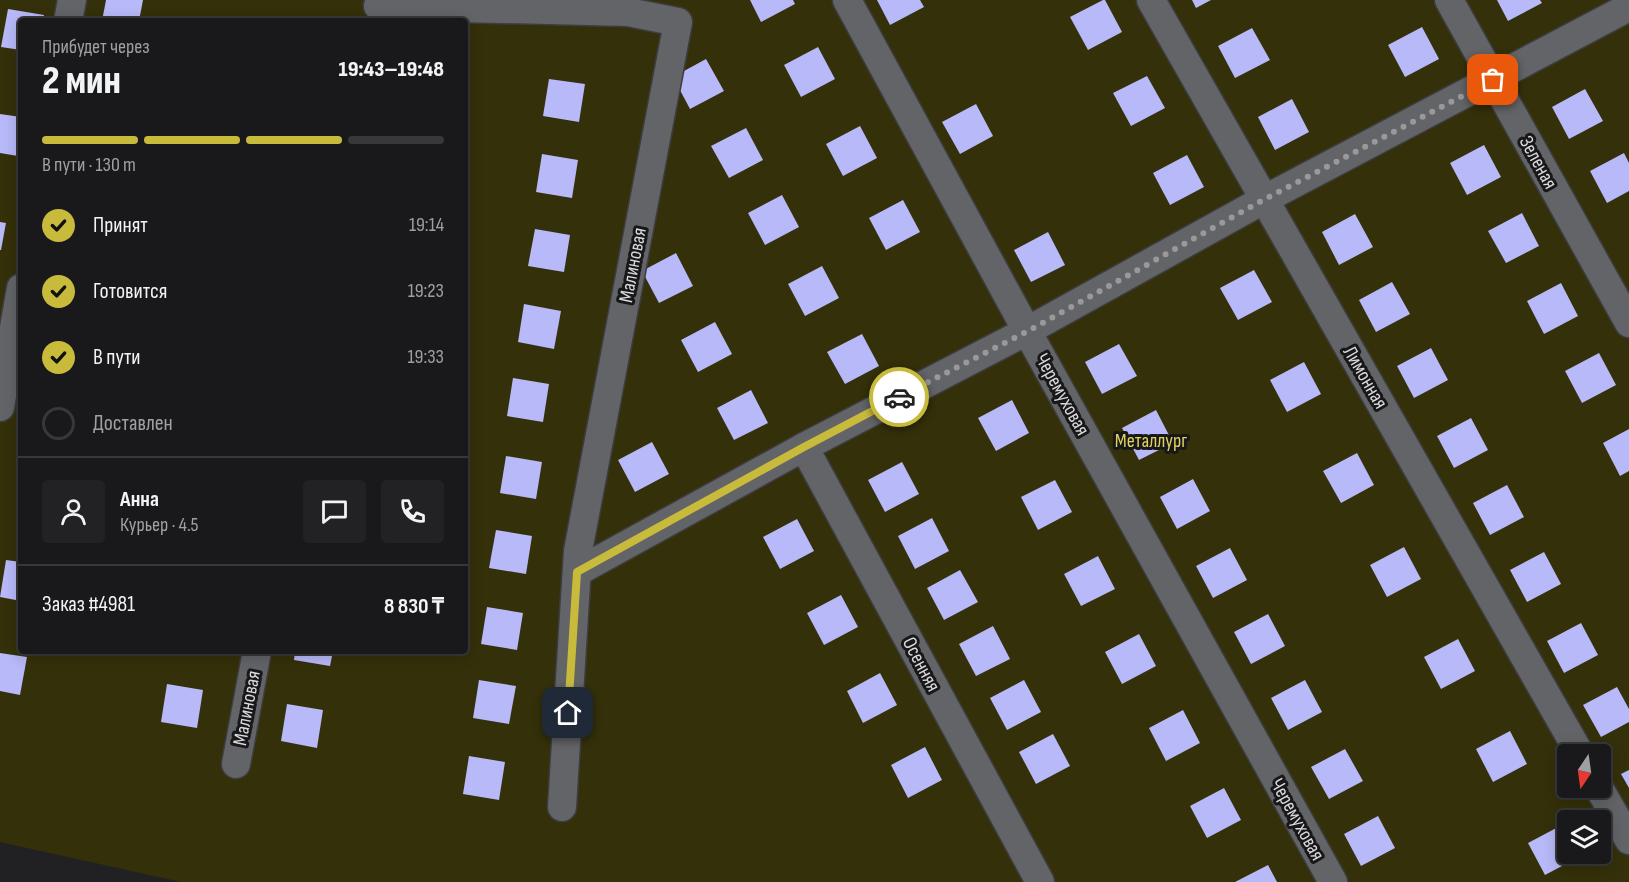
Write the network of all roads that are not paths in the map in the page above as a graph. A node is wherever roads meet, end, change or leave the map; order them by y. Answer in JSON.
{"nodes":[{"id":1,"x":72,"y":0,"type":"edge"},
{"id":2,"x":847,"y":0,"type":"edge"},
{"id":3,"x":1151,"y":0,"type":"edge"},
{"id":4,"x":1449,"y":0,"type":"edge"},
{"id":5,"x":1629,"y":7,"type":"edge"},
{"id":6,"x":378,"y":9,"type":"edge"},
{"id":7,"x":69,"y":18,"type":"edge"},
{"id":8,"x":1493,"y":80,"type":"junction"},
{"id":9,"x":1265,"y":199,"type":"junction"},
{"id":10,"x":18,"y":305,"type":"edge"},
{"id":11,"x":1629,"y":323,"type":"edge"},
{"id":12,"x":1028,"y":331,"type":"junction"},
{"id":13,"x":0,"y":406,"type":"edge"},
{"id":14,"x":804,"y":447,"type":"junction"},
{"id":15,"x":577,"y":572,"type":"junction"},
{"id":16,"x":256,"y":654,"type":"edge"},
{"id":17,"x":1574,"y":744,"type":"edge"},
{"id":18,"x":236,"y":764,"type":"dead end"},
{"id":19,"x":1605,"y":798,"type":"edge"},
{"id":20,"x":562,"y":807,"type":"dead end"},
{"id":21,"x":1629,"y":840,"type":"edge"},
{"id":22,"x":1040,"y":882,"type":"edge"},
{"id":23,"x":1333,"y":882,"type":"edge"}],
"edges":[{"from":1,"to":7,"type":"street"},
{"from":2,"to":12,"type":"street","name":"Черемуховая"},
{"from":3,"to":9,"type":"street","name":"Лимонная"},
{"from":4,"to":8,"type":"street","name":"Зеленая"},
{"from":5,"to":8,"type":"street"},
{"from":6,"to":15,"type":"street","name":"Малиновая"},
{"from":8,"to":9,"type":"street"},
{"from":8,"to":11,"type":"street","name":"Зеленая"},
{"from":9,"to":12,"type":"street"},
{"from":9,"to":17,"type":"street","name":"Лимонная"},
{"from":10,"to":13,"type":"street"},
{"from":12,"to":14,"type":"street"},
{"from":12,"to":23,"type":"street","name":"Черемуховая"},
{"from":14,"to":15,"type":"street"},
{"from":14,"to":22,"type":"street","name":"Осенняя"},
{"from":15,"to":20,"type":"street","name":"Малиновая"},
{"from":16,"to":18,"type":"street","name":"Малиновая"},
{"from":19,"to":21,"type":"street"}]}
